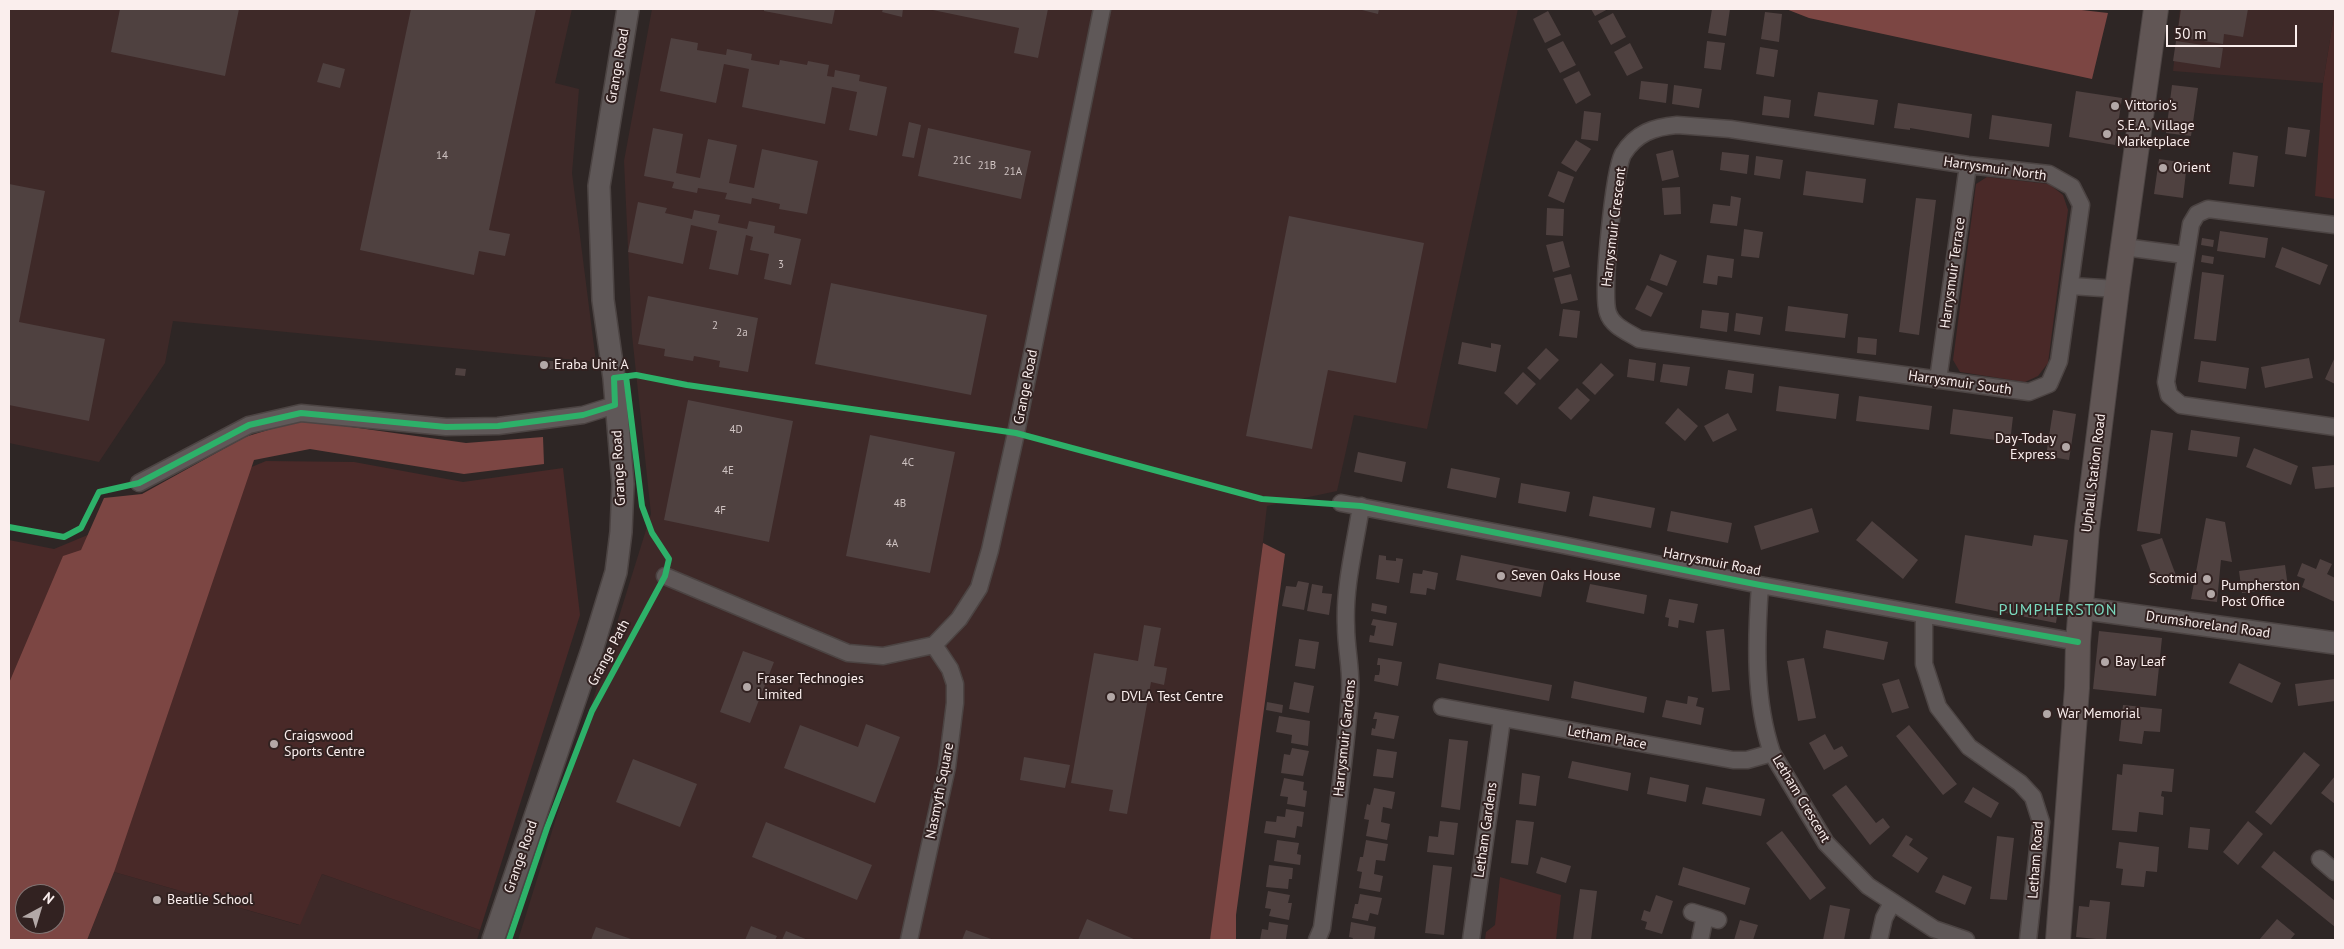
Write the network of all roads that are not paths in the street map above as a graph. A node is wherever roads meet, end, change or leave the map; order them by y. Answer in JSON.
{"nodes":[{"id":1,"x":628,"y":9,"type":"edge"},
{"id":2,"x":1102,"y":9,"type":"edge"},
{"id":3,"x":2156,"y":9,"type":"edge"},
{"id":4,"x":1799,"y":140,"type":"joint"},
{"id":5,"x":1968,"y":165,"type":"junction"},
{"id":6,"x":2335,"y":225,"type":"edge"},
{"id":7,"x":2124,"y":247,"type":"junction"},
{"id":8,"x":2185,"y":255,"type":"junction"},
{"id":9,"x":2071,"y":286,"type":"junction"},
{"id":10,"x":2117,"y":289,"type":"junction"},
{"id":11,"x":1770,"y":356,"type":"joint"},
{"id":12,"x":1938,"y":380,"type":"junction"},
{"id":13,"x":615,"y":405,"type":"junction"},
{"id":14,"x":2335,"y":428,"type":"edge"},
{"id":15,"x":139,"y":483,"type":"dead end"},
{"id":16,"x":1341,"y":503,"type":"dead end"},
{"id":17,"x":1362,"y":506,"type":"junction"},
{"id":18,"x":665,"y":576,"type":"dead end"},
{"id":19,"x":1760,"y":585,"type":"junction"},
{"id":20,"x":2080,"y":608,"type":"junction"},
{"id":21,"x":1924,"y":615,"type":"junction"},
{"id":22,"x":2078,"y":642,"type":"junction"},
{"id":23,"x":2335,"y":643,"type":"edge"},
{"id":24,"x":934,"y":644,"type":"junction"},
{"id":25,"x":1442,"y":707,"type":"dead end"},
{"id":26,"x":1502,"y":719,"type":"junction"},
{"id":27,"x":1772,"y":753,"type":"junction"},
{"id":28,"x":2320,"y":859,"type":"dead end"},
{"id":29,"x":2335,"y":872,"type":"edge"},
{"id":30,"x":1892,"y":903,"type":"junction"},
{"id":31,"x":1705,"y":916,"type":"dead end"},
{"id":32,"x":493,"y":940,"type":"edge"},
{"id":33,"x":909,"y":940,"type":"edge"},
{"id":34,"x":1317,"y":940,"type":"edge"},
{"id":35,"x":1471,"y":940,"type":"edge"},
{"id":36,"x":1700,"y":940,"type":"edge"},
{"id":37,"x":1879,"y":940,"type":"edge"},
{"id":38,"x":1966,"y":940,"type":"edge"},
{"id":39,"x":2028,"y":940,"type":"edge"},
{"id":40,"x":2058,"y":940,"type":"edge"}],
"edges":[{"from":1,"to":13,"type":"street","name":"Grange Road"},
{"from":2,"to":24,"type":"street","name":"Grange Road"},
{"from":3,"to":7,"type":"main road","name":"Uphall Station Road"},
{"from":4,"to":5,"type":"street","name":"Harrysmuir North"},
{"from":4,"to":11,"type":"street","name":"Harrysmuir Crescent"},
{"from":5,"to":9,"type":"street","name":"Harrysmuir North"},
{"from":5,"to":12,"type":"street","name":"Harrysmuir Terrace"},
{"from":6,"to":8,"type":"street"},
{"from":7,"to":8,"type":"street"},
{"from":7,"to":10,"type":"main road","name":"Uphall Station Road"},
{"from":8,"to":14,"type":"street"},
{"from":9,"to":10,"type":"street"},
{"from":9,"to":12,"type":"street","name":"Harrysmuir South"},
{"from":10,"to":20,"type":"main road","name":"Uphall Station Road"},
{"from":11,"to":12,"type":"street","name":"Harrysmuir South"},
{"from":13,"to":15,"type":"street"},
{"from":13,"to":32,"type":"street","name":"Grange Road"},
{"from":16,"to":17,"type":"street","name":"Harrysmuir Road"},
{"from":17,"to":19,"type":"street","name":"Harrysmuir Road"},
{"from":17,"to":34,"type":"street","name":"Harrysmuir Gardens"},
{"from":18,"to":24,"type":"street"},
{"from":19,"to":21,"type":"street","name":"Harrysmuir Road"},
{"from":19,"to":27,"type":"street","name":"Letham Crescent"},
{"from":20,"to":22,"type":"main road","name":"Uphall Station Road"},
{"from":20,"to":23,"type":"street","name":"Drumshoreland Road"},
{"from":21,"to":22,"type":"street","name":"Harrysmuir Road"},
{"from":21,"to":39,"type":"street","name":"Letham Road"},
{"from":22,"to":40,"type":"main road","name":"Uphall Station Road"},
{"from":24,"to":33,"type":"street","name":"Nasmyth Square"},
{"from":25,"to":26,"type":"street","name":"Letham Place"},
{"from":26,"to":27,"type":"street","name":"Letham Place"},
{"from":26,"to":35,"type":"street","name":"Letham Gardens"},
{"from":27,"to":30,"type":"street","name":"Letham Crescent"},
{"from":28,"to":29,"type":"street"},
{"from":30,"to":37,"type":"street"},
{"from":30,"to":38,"type":"street","name":"Letham Crescent"},
{"from":31,"to":36,"type":"street"}]}
